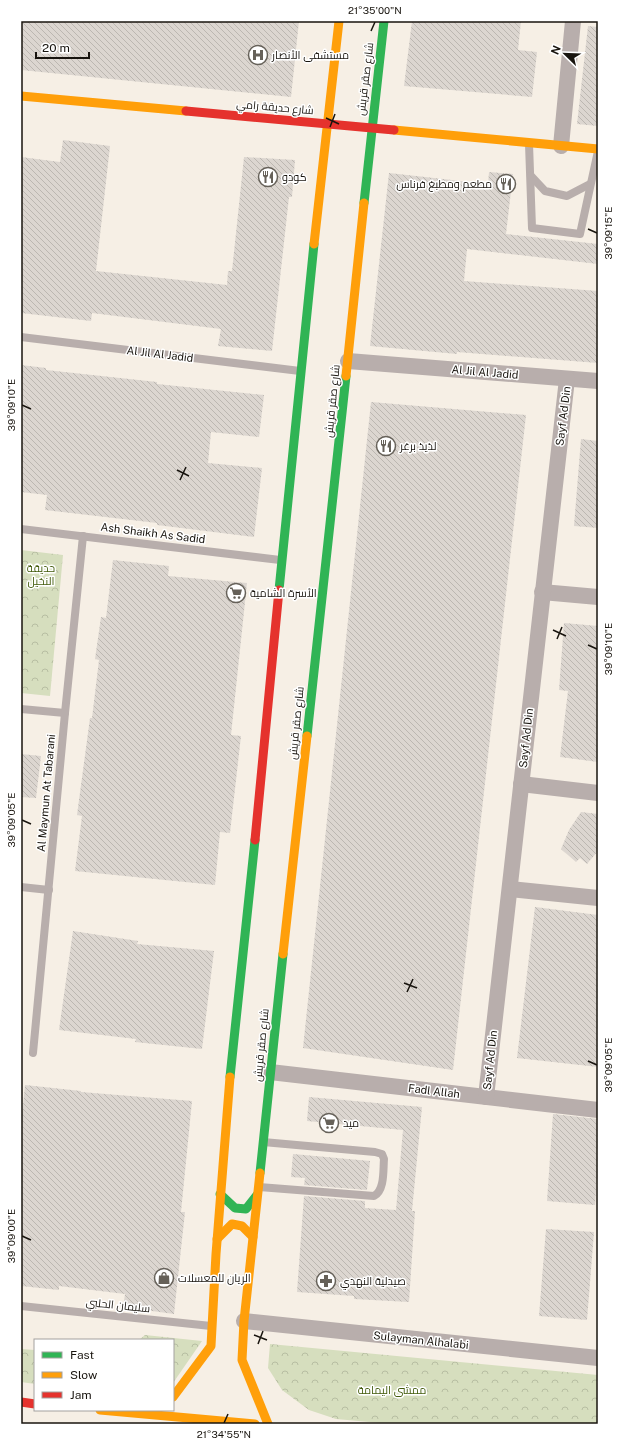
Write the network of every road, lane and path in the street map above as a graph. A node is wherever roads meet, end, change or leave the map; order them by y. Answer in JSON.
{"nodes":[{"id":1,"x":339,"y":21,"type":"edge"},
{"id":2,"x":384,"y":21,"type":"edge"},
{"id":3,"x":573,"y":21,"type":"edge"},
{"id":4,"x":21,"y":96,"type":"edge"},
{"id":5,"x":328,"y":124,"type":"junction"},
{"id":6,"x":371,"y":129,"type":"junction"},
{"id":7,"x":529,"y":143,"type":"junction"},
{"id":8,"x":561,"y":146,"type":"junction"},
{"id":9,"x":598,"y":150,"type":"edge"},
{"id":10,"x":531,"y":176,"type":"junction"},
{"id":11,"x":590,"y":184,"type":"junction"},
{"id":12,"x":21,"y":337,"type":"edge"},
{"id":13,"x":348,"y":361,"type":"junction"},
{"id":14,"x":300,"y":371,"type":"junction"},
{"id":15,"x":567,"y":379,"type":"junction"},
{"id":16,"x":598,"y":382,"type":"edge"},
{"id":17,"x":21,"y":529,"type":"edge"},
{"id":18,"x":83,"y":536,"type":"junction"},
{"id":19,"x":282,"y":560,"type":"junction"},
{"id":20,"x":542,"y":592,"type":"junction"},
{"id":21,"x":598,"y":597,"type":"edge"},
{"id":22,"x":21,"y":709,"type":"edge"},
{"id":23,"x":65,"y":712,"type":"junction"},
{"id":24,"x":521,"y":784,"type":"junction"},
{"id":25,"x":598,"y":793,"type":"edge"},
{"id":26,"x":21,"y":886,"type":"edge"},
{"id":27,"x":510,"y":889,"type":"junction"},
{"id":28,"x":49,"y":890,"type":"junction"},
{"id":29,"x":598,"y":898,"type":"edge"},
{"id":30,"x":33,"y":1053,"type":"dead end"},
{"id":31,"x":270,"y":1072,"type":"junction"},
{"id":32,"x":486,"y":1097,"type":"junction"},
{"id":33,"x":598,"y":1110,"type":"edge"},
{"id":34,"x":263,"y":1142,"type":"junction"},
{"id":35,"x":258,"y":1191,"type":"junction"},
{"id":36,"x":220,"y":1194,"type":"junction"},
{"id":37,"x":253,"y":1237,"type":"junction"},
{"id":38,"x":217,"y":1239,"type":"junction"},
{"id":39,"x":21,"y":1306,"type":"edge"},
{"id":40,"x":244,"y":1321,"type":"junction"},
{"id":41,"x":212,"y":1326,"type":"junction"},
{"id":42,"x":598,"y":1358,"type":"edge"},
{"id":43,"x":174,"y":1396,"type":"edge"},
{"id":44,"x":21,"y":1402,"type":"edge"},
{"id":45,"x":34,"y":1404,"type":"edge"},
{"id":46,"x":120,"y":1411,"type":"edge"},
{"id":47,"x":161,"y":1413,"type":"edge"},
{"id":48,"x":255,"y":1424,"type":"edge"},
{"id":49,"x":268,"y":1424,"type":"edge"}],
"edges":[{"from":1,"to":5,"type":"street"},
{"from":2,"to":6,"type":"street","name":"شارع صقر قريش"},
{"from":3,"to":8,"type":"street"},
{"from":4,"to":5,"type":"street","name":"شارع حديقة رامي"},
{"from":5,"to":6,"type":"street","name":"شارع حديقة رامي"},
{"from":5,"to":14,"type":"street"},
{"from":6,"to":7,"type":"street","name":"شارع حديقة رامي"},
{"from":6,"to":13,"type":"street","name":"شارع صقر قريش"},
{"from":7,"to":8,"type":"street","name":"شارع حديقة رامي"},
{"from":7,"to":10,"type":"lane"},
{"from":8,"to":9,"type":"street","name":"شارع حديقة رامي"},
{"from":9,"to":11,"type":"lane"},
{"from":10,"to":11,"type":"lane"},
{"from":10,"to":11,"type":"lane"},
{"from":12,"to":14,"type":"lane","name":"Al Jil Al Jadid"},
{"from":13,"to":15,"type":"street","name":"Al Jil Al Jadid"},
{"from":13,"to":31,"type":"street","name":"شارع صقر قريش"},
{"from":14,"to":19,"type":"street"},
{"from":15,"to":16,"type":"street","name":"Al Jil Al Jadid"},
{"from":15,"to":20,"type":"street","name":"Sayf Ad Din"},
{"from":17,"to":18,"type":"lane","name":"Ash Shaikh As Sadid"},
{"from":18,"to":19,"type":"lane","name":"Ash Shaikh As Sadid"},
{"from":18,"to":23,"type":"lane","name":"Al Maymun At Tabarani"},
{"from":19,"to":36,"type":"street"},
{"from":20,"to":21,"type":"street"},
{"from":20,"to":24,"type":"street","name":"Sayf Ad Din"},
{"from":22,"to":23,"type":"lane"},
{"from":23,"to":28,"type":"lane","name":"Al Maymun At Tabarani"},
{"from":24,"to":25,"type":"street"},
{"from":24,"to":27,"type":"street","name":"Sayf Ad Din"},
{"from":26,"to":28,"type":"lane"},
{"from":27,"to":29,"type":"street"},
{"from":27,"to":32,"type":"street","name":"Sayf Ad Din"},
{"from":28,"to":30,"type":"lane","name":"Al Maymun At Tabarani"},
{"from":31,"to":32,"type":"street","name":"Fadl Allah"},
{"from":31,"to":34,"type":"street","name":"شارع صقر قريش"},
{"from":32,"to":33,"type":"street","name":"Fadl Allah"},
{"from":34,"to":35,"type":"street","name":"شارع صقر قريش"},
{"from":34,"to":35,"type":"lane"},
{"from":35,"to":36,"type":"street"},
{"from":35,"to":37,"type":"street","name":"شارع صقر قريش"},
{"from":36,"to":38,"type":"street"},
{"from":37,"to":38,"type":"street"},
{"from":37,"to":40,"type":"street","name":"شارع صقر قريش"},
{"from":38,"to":41,"type":"street"},
{"from":39,"to":41,"type":"lane","name":"سليمان الحلبي"},
{"from":40,"to":42,"type":"street","name":"Sulayman Alhalabi"},
{"from":40,"to":49,"type":"street","name":"شارع صقر قريش"},
{"from":41,"to":43,"type":"street"},
{"from":44,"to":45,"type":"street"},
{"from":46,"to":47,"type":"street"},
{"from":47,"to":48,"type":"street"}]}
